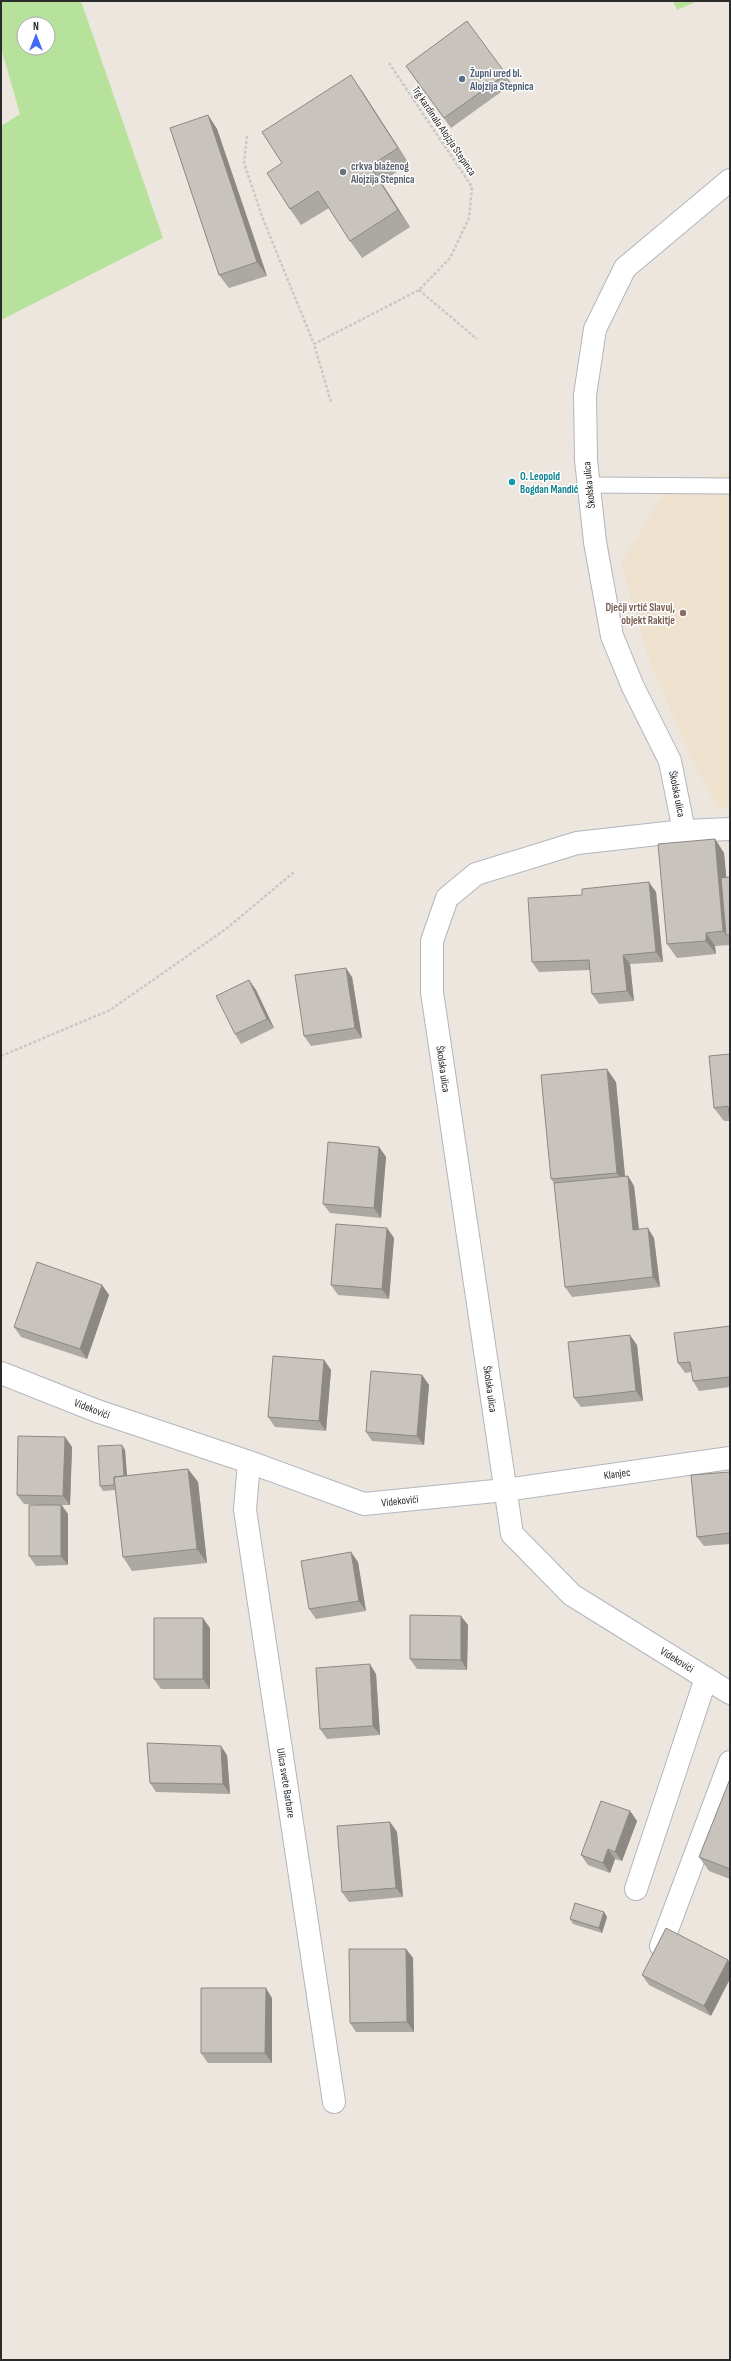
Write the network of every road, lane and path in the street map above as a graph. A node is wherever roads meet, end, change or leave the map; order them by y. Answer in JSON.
{"nodes":[{"id":1,"x":389,"y":63,"type":"dead end"},
{"id":2,"x":247,"y":136,"type":"dead end"},
{"id":3,"x":730,"y":180,"type":"edge"},
{"id":4,"x":419,"y":290,"type":"junction"},
{"id":5,"x":477,"y":339,"type":"dead end"},
{"id":6,"x":314,"y":344,"type":"junction"},
{"id":7,"x":331,"y":402,"type":"dead end"},
{"id":8,"x":589,"y":485,"type":"junction"},
{"id":9,"x":730,"y":486,"type":"edge"},
{"id":10,"x":730,"y":829,"type":"edge"},
{"id":11,"x":684,"y":832,"type":"junction"},
{"id":12,"x":294,"y":872,"type":"dead end"},
{"id":13,"x":1,"y":1056,"type":"edge"},
{"id":14,"x":1,"y":1373,"type":"edge"},
{"id":15,"x":730,"y":1458,"type":"edge"},
{"id":16,"x":249,"y":1462,"type":"junction"},
{"id":17,"x":505,"y":1490,"type":"junction"},
{"id":18,"x":706,"y":1678,"type":"junction"},
{"id":19,"x":730,"y":1693,"type":"edge"},
{"id":20,"x":730,"y":1762,"type":"edge"},
{"id":21,"x":636,"y":1889,"type":"dead end"},
{"id":22,"x":661,"y":1946,"type":"edge"},
{"id":23,"x":334,"y":2102,"type":"dead end"}],
"edges":[{"from":1,"to":4,"type":"path","name":"Trg kardinala Alojzja Stepinca"},
{"from":2,"to":6,"type":"path"},
{"from":3,"to":8,"type":"street","name":"Školska ulica"},
{"from":4,"to":5,"type":"path"},
{"from":4,"to":6,"type":"path","name":"Trg kardinala Alojzja Stepinca"},
{"from":6,"to":7,"type":"path"},
{"from":8,"to":9,"type":"lane"},
{"from":8,"to":11,"type":"street","name":"Školska ulica"},
{"from":10,"to":11,"type":"street","name":"Školska ulica"},
{"from":11,"to":17,"type":"street","name":"Školska ulica"},
{"from":12,"to":13,"type":"path"},
{"from":14,"to":16,"type":"street","name":"Videkovići"},
{"from":15,"to":17,"type":"street","name":"Klanjec"},
{"from":16,"to":17,"type":"street","name":"Videkovići"},
{"from":16,"to":23,"type":"street","name":"Ulica svete Barbare"},
{"from":17,"to":18,"type":"street","name":"Videkovići"},
{"from":18,"to":19,"type":"street","name":"Videkovići"},
{"from":18,"to":21,"type":"street"},
{"from":20,"to":22,"type":"street"}]}
